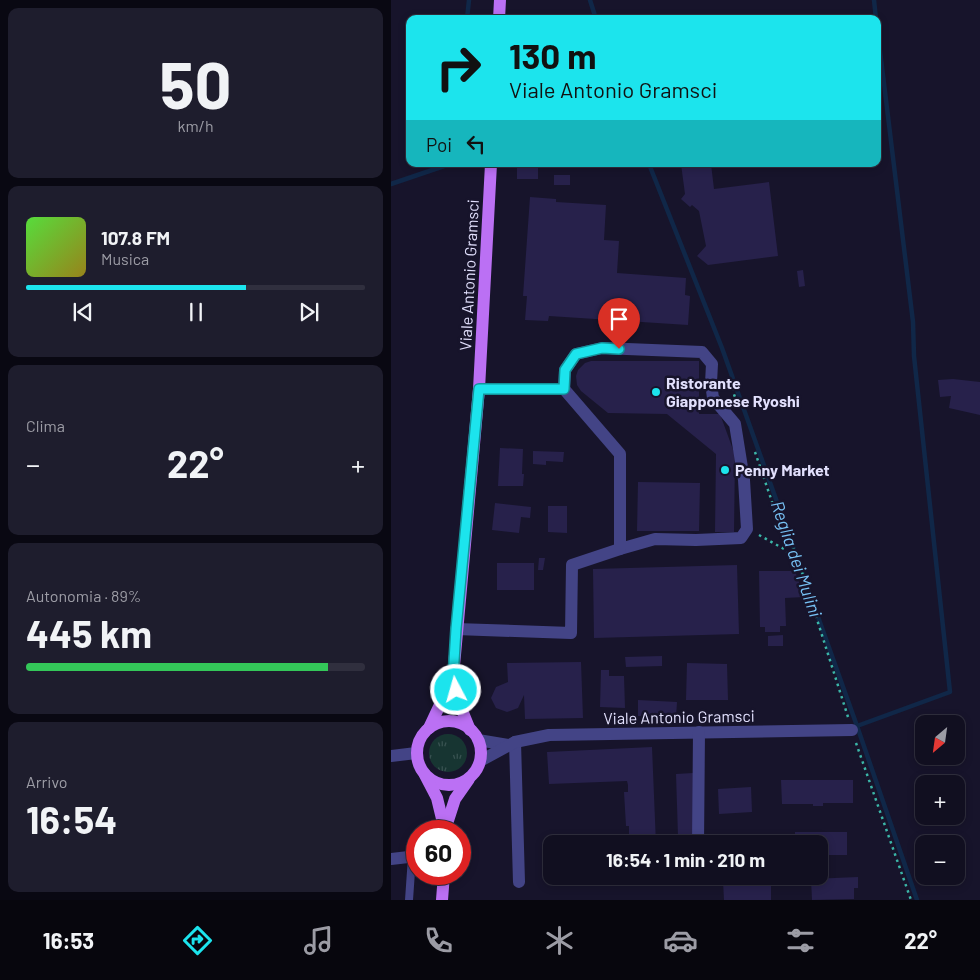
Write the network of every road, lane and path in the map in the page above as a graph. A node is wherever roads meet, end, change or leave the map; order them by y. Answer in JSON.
{"nodes":[{"id":1,"x":500,"y":0,"type":"edge"},
{"id":2,"x":499,"y":15,"type":"edge"},
{"id":3,"x":491,"y":167,"type":"edge"},
{"id":4,"x":711,"y":383,"type":"junction"},
{"id":5,"x":479,"y":389,"type":"junction"},
{"id":6,"x":564,"y":389,"type":"junction"},
{"id":7,"x":742,"y":413,"type":"dead end"},
{"id":8,"x":754,"y":450,"type":"dead end"},
{"id":9,"x":747,"y":529,"type":"junction"},
{"id":10,"x":620,"y":549,"type":"junction"},
{"id":11,"x":800,"y":566,"type":"junction"},
{"id":12,"x":456,"y":629,"type":"junction"},
{"id":13,"x":453,"y":677,"type":"junction"},
{"id":14,"x":429,"y":728,"type":"junction"},
{"id":15,"x":852,"y":730,"type":"junction"},
{"id":16,"x":699,"y":732,"type":"junction"},
{"id":17,"x":474,"y":735,"type":"junction"},
{"id":18,"x":512,"y":743,"type":"junction"},
{"id":19,"x":417,"y":754,"type":"junction"},
{"id":20,"x":391,"y":756,"type":"edge"},
{"id":21,"x":480,"y":761,"type":"junction"},
{"id":22,"x":423,"y":773,"type":"junction"},
{"id":23,"x":473,"y":774,"type":"junction"},
{"id":24,"x":442,"y":820,"type":"edge"},
{"id":25,"x":448,"y":820,"type":"edge"},
{"id":26,"x":698,"y":835,"type":"edge"},
{"id":27,"x":406,"y":857,"type":"edge"},
{"id":28,"x":391,"y":859,"type":"edge"},
{"id":29,"x":519,"y":882,"type":"dead end"},
{"id":30,"x":411,"y":885,"type":"edge"},
{"id":31,"x":443,"y":885,"type":"edge"},
{"id":32,"x":409,"y":900,"type":"edge"},
{"id":33,"x":442,"y":900,"type":"edge"},
{"id":34,"x":911,"y":900,"type":"edge"}],
"edges":[{"from":1,"to":2,"type":"main road"},
{"from":3,"to":5,"type":"main road","name":"Viale Antonio Gramsci"},
{"from":4,"to":6,"type":"street"},
{"from":4,"to":7,"type":"path"},
{"from":4,"to":9,"type":"street"},
{"from":5,"to":6,"type":"street"},
{"from":5,"to":12,"type":"main road","name":"Viale Antonio Gramsci"},
{"from":6,"to":10,"type":"street"},
{"from":8,"to":11,"type":"path"},
{"from":9,"to":10,"type":"street"},
{"from":9,"to":11,"type":"path"},
{"from":10,"to":12,"type":"street"},
{"from":11,"to":15,"type":"path"},
{"from":12,"to":13,"type":"main road","name":"Viale Antonio Gramsci"},
{"from":13,"to":14,"type":"main road","name":"Viale Antonio Gramsci"},
{"from":13,"to":17,"type":"main road","name":"Viale Antonio Gramsci"},
{"from":14,"to":17,"type":"main road","name":"Viale Antonio Gramsci"},
{"from":14,"to":19,"type":"main road","name":"Viale Antonio Gramsci"},
{"from":15,"to":16,"type":"street","name":"Viale Antonio Gramsci"},
{"from":15,"to":34,"type":"path"},
{"from":16,"to":18,"type":"street","name":"Viale Antonio Gramsci"},
{"from":16,"to":26,"type":"street"},
{"from":17,"to":18,"type":"street","name":"Viale Antonio Gramsci"},
{"from":17,"to":21,"type":"main road","name":"Viale Antonio Gramsci"},
{"from":18,"to":21,"type":"street","name":"Viale Antonio Gramsci"},
{"from":18,"to":29,"type":"street"},
{"from":19,"to":20,"type":"street"},
{"from":19,"to":22,"type":"main road"},
{"from":21,"to":23,"type":"main road"},
{"from":22,"to":23,"type":"main road"},
{"from":22,"to":24,"type":"main road"},
{"from":23,"to":25,"type":"main road"},
{"from":27,"to":28,"type":"street"},
{"from":30,"to":32,"type":"lane"},
{"from":31,"to":33,"type":"main road"}]}
